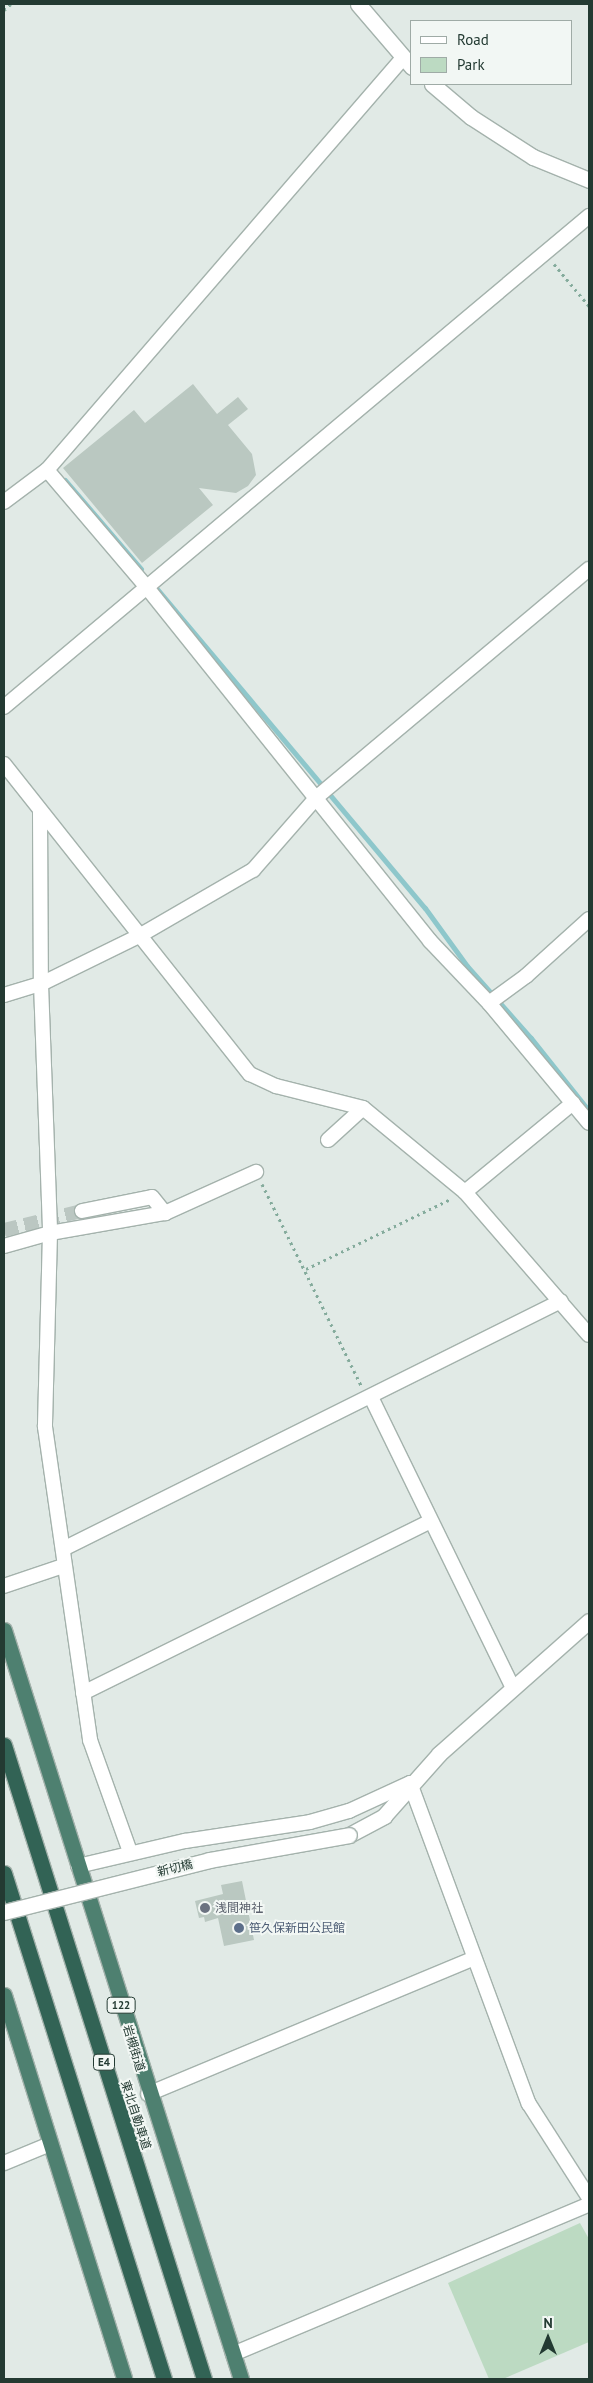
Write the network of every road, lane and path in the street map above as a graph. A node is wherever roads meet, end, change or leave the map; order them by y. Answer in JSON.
{"nodes":[{"id":1,"x":11,"y":4,"type":"edge"},
{"id":2,"x":358,"y":4,"type":"edge"},
{"id":3,"x":4,"y":10,"type":"edge"},
{"id":4,"x":407,"y":63,"type":"edge"},
{"id":5,"x":433,"y":85,"type":"edge"},
{"id":6,"x":589,"y":180,"type":"edge"},
{"id":7,"x":589,"y":216,"type":"edge"},
{"id":8,"x":546,"y":254,"type":"junction"},
{"id":9,"x":589,"y":306,"type":"edge"},
{"id":10,"x":46,"y":470,"type":"junction"},
{"id":11,"x":4,"y":502,"type":"edge"},
{"id":12,"x":589,"y":569,"type":"edge"},
{"id":13,"x":145,"y":585,"type":"junction"},
{"id":14,"x":4,"y":707,"type":"edge"},
{"id":15,"x":4,"y":764,"type":"edge"},
{"id":16,"x":316,"y":797,"type":"junction"},
{"id":17,"x":40,"y":812,"type":"junction"},
{"id":18,"x":589,"y":919,"type":"edge"},
{"id":19,"x":140,"y":936,"type":"junction"},
{"id":20,"x":41,"y":984,"type":"junction"},
{"id":21,"x":4,"y":995,"type":"edge"},
{"id":22,"x":489,"y":1003,"type":"junction"},
{"id":23,"x":573,"y":1103,"type":"junction"},
{"id":24,"x":363,"y":1108,"type":"junction"},
{"id":25,"x":589,"y":1123,"type":"edge"},
{"id":26,"x":328,"y":1140,"type":"dead end"},
{"id":27,"x":256,"y":1172,"type":"joint"},
{"id":28,"x":465,"y":1192,"type":"junction"},
{"id":29,"x":82,"y":1211,"type":"tunnel mouth"},
{"id":30,"x":165,"y":1213,"type":"junction"},
{"id":31,"x":50,"y":1233,"type":"junction"},
{"id":32,"x":4,"y":1246,"type":"edge"},
{"id":33,"x":306,"y":1270,"type":"junction"},
{"id":34,"x":561,"y":1301,"type":"junction"},
{"id":35,"x":589,"y":1335,"type":"edge"},
{"id":36,"x":369,"y":1398,"type":"junction"},
{"id":37,"x":432,"y":1521,"type":"junction"},
{"id":38,"x":63,"y":1549,"type":"junction"},
{"id":39,"x":63,"y":1566,"type":"junction"},
{"id":40,"x":4,"y":1586,"type":"edge"},
{"id":41,"x":589,"y":1621,"type":"edge"},
{"id":42,"x":4,"y":1630,"type":"edge"},
{"id":43,"x":513,"y":1688,"type":"junction"},
{"id":44,"x":83,"y":1693,"type":"junction"},
{"id":45,"x":4,"y":1745,"type":"edge"},
{"id":46,"x":410,"y":1783,"type":"junction"},
{"id":47,"x":130,"y":1852,"type":"junction"},
{"id":48,"x":78,"y":1866,"type":"junction"},
{"id":49,"x":4,"y":1873,"type":"edge"},
{"id":50,"x":4,"y":1912,"type":"edge"},
{"id":51,"x":474,"y":1958,"type":"junction"},
{"id":52,"x":4,"y":1995,"type":"edge"},
{"id":53,"x":148,"y":2094,"type":"junction"},
{"id":54,"x":50,"y":2144,"type":"junction"},
{"id":55,"x":4,"y":2163,"type":"edge"},
{"id":56,"x":589,"y":2198,"type":"edge"},
{"id":57,"x":589,"y":2204,"type":"edge"},
{"id":58,"x":233,"y":2354,"type":"junction"},
{"id":59,"x":124,"y":2379,"type":"edge"},
{"id":60,"x":164,"y":2379,"type":"edge"},
{"id":61,"x":204,"y":2379,"type":"edge"},
{"id":62,"x":240,"y":2379,"type":"edge"}],
"edges":[{"from":1,"to":3,"type":"path"},
{"from":2,"to":4,"type":"street"},
{"from":4,"to":10,"type":"street"},
{"from":5,"to":6,"type":"street"},
{"from":7,"to":8,"type":"street"},
{"from":8,"to":9,"type":"path"},
{"from":8,"to":13,"type":"street"},
{"from":10,"to":11,"type":"street"},
{"from":10,"to":13,"type":"street"},
{"from":12,"to":16,"type":"street"},
{"from":13,"to":14,"type":"street"},
{"from":13,"to":16,"type":"street"},
{"from":15,"to":17,"type":"street"},
{"from":16,"to":19,"type":"street"},
{"from":16,"to":22,"type":"street"},
{"from":17,"to":19,"type":"street"},
{"from":17,"to":20,"type":"street"},
{"from":18,"to":22,"type":"street"},
{"from":19,"to":20,"type":"street"},
{"from":19,"to":24,"type":"street"},
{"from":20,"to":21,"type":"street"},
{"from":20,"to":31,"type":"street"},
{"from":22,"to":23,"type":"street"},
{"from":23,"to":25,"type":"street"},
{"from":23,"to":28,"type":"street"},
{"from":24,"to":26,"type":"street"},
{"from":24,"to":28,"type":"street"},
{"from":27,"to":30,"type":"street"},
{"from":27,"to":33,"type":"path"},
{"from":28,"to":33,"type":"path"},
{"from":28,"to":34,"type":"street"},
{"from":29,"to":30,"type":"street"},
{"from":30,"to":31,"type":"street"},
{"from":31,"to":32,"type":"street"},
{"from":31,"to":38,"type":"street"},
{"from":33,"to":36,"type":"path"},
{"from":34,"to":35,"type":"street"},
{"from":34,"to":36,"type":"street"},
{"from":36,"to":37,"type":"street"},
{"from":36,"to":38,"type":"street"},
{"from":37,"to":43,"type":"street"},
{"from":37,"to":44,"type":"street"},
{"from":38,"to":39,"type":"street"},
{"from":39,"to":40,"type":"street"},
{"from":39,"to":44,"type":"street"},
{"from":41,"to":43,"type":"street","name":"新切橋"},
{"from":42,"to":48,"type":"highway","name":"岩槻街道","number":"122"},
{"from":43,"to":46,"type":"street","name":"新切橋"},
{"from":44,"to":47,"type":"street"},
{"from":45,"to":61,"type":"highway","name":"東北自動車道","number":"E4"},
{"from":46,"to":47,"type":"street"},
{"from":46,"to":50,"type":"street","name":"新切橋","bridge":true},
{"from":46,"to":51,"type":"street"},
{"from":47,"to":48,"type":"street"},
{"from":48,"to":53,"type":"highway","name":"岩槻街道","number":"122"},
{"from":49,"to":60,"type":"highway"},
{"from":51,"to":53,"type":"street"},
{"from":51,"to":56,"type":"street"},
{"from":52,"to":54,"type":"highway"},
{"from":53,"to":58,"type":"highway","name":"岩槻街道","number":"122"},
{"from":54,"to":55,"type":"street"},
{"from":54,"to":59,"type":"highway"},
{"from":57,"to":58,"type":"street"},
{"from":58,"to":62,"type":"highway","name":"岩槻街道","number":"122"}]}
